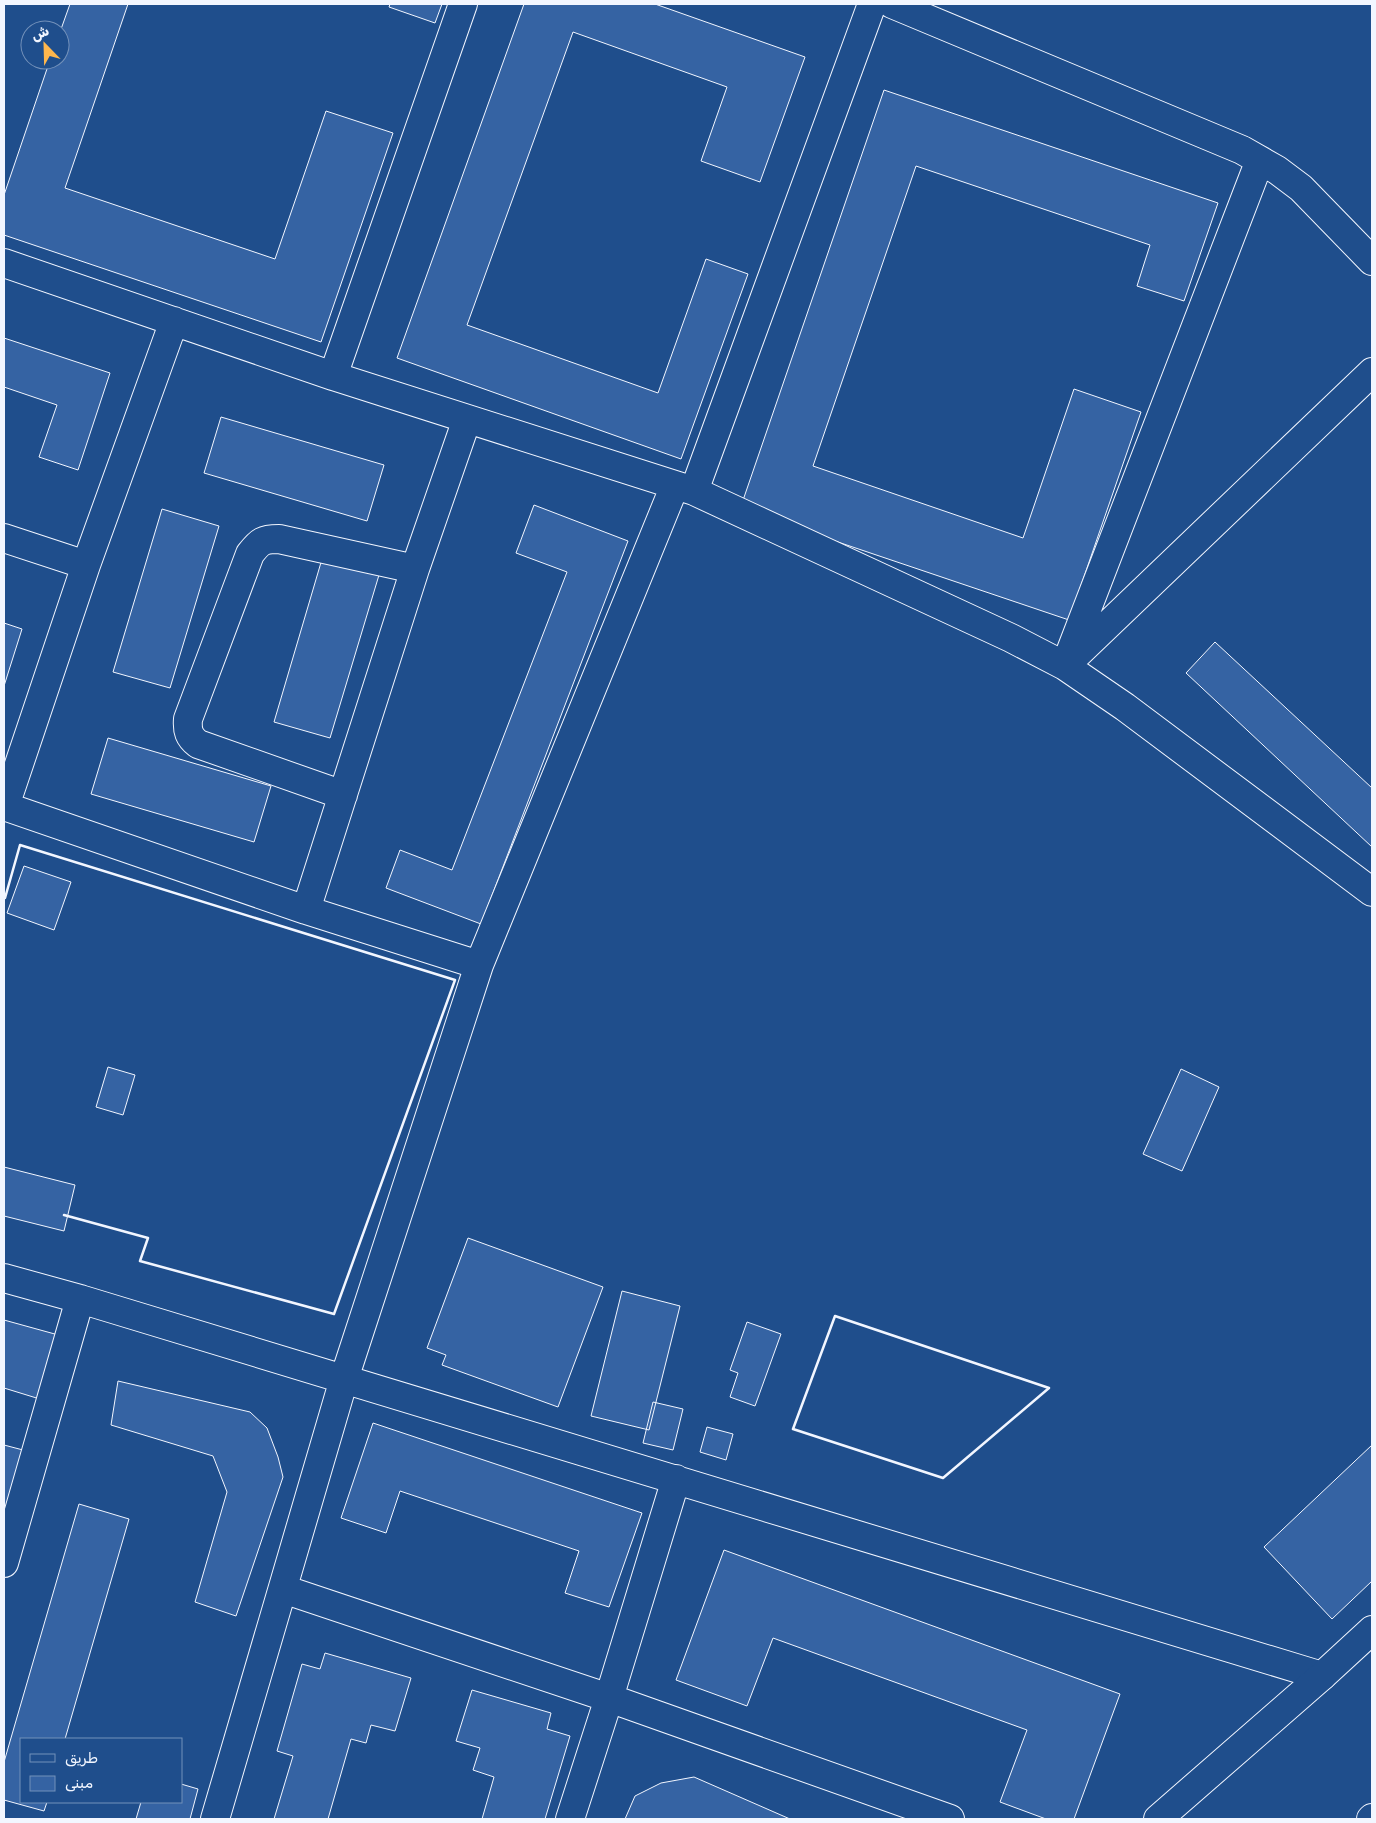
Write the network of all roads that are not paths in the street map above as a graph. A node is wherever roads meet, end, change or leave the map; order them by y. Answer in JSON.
{"nodes":[{"id":1,"x":463,"y":4,"type":"edge"},
{"id":2,"x":872,"y":4,"type":"edge"},
{"id":3,"x":892,"y":4,"type":"edge"},
{"id":4,"x":1260,"y":160,"type":"junction"},
{"id":5,"x":1372,"y":261,"type":"edge"},
{"id":6,"x":4,"y":263,"type":"edge"},
{"id":7,"x":174,"y":321,"type":"junction"},
{"id":8,"x":1372,"y":372,"type":"edge"},
{"id":9,"x":333,"y":376,"type":"junction"},
{"id":10,"x":467,"y":419,"type":"junction"},
{"id":11,"x":685,"y":488,"type":"junction"},
{"id":12,"x":4,"y":538,"type":"edge"},
{"id":13,"x":86,"y":565,"type":"junction"},
{"id":14,"x":415,"y":569,"type":"junction"},
{"id":15,"x":1065,"y":666,"type":"junction"},
{"id":16,"x":343,"y":795,"type":"junction"},
{"id":17,"x":4,"y":806,"type":"edge"},
{"id":18,"x":1372,"y":892,"type":"edge"},
{"id":19,"x":306,"y":910,"type":"junction"},
{"id":20,"x":479,"y":965,"type":"junction"},
{"id":21,"x":4,"y":1278,"type":"edge"},
{"id":22,"x":80,"y":1299,"type":"junction"},
{"id":23,"x":344,"y":1380,"type":"junction"},
{"id":24,"x":676,"y":1479,"type":"junction"},
{"id":25,"x":4,"y":1564,"type":"edge"},
{"id":26,"x":283,"y":1589,"type":"junction"},
{"id":27,"x":1372,"y":1630,"type":"edge"},
{"id":28,"x":1322,"y":1676,"type":"junction"},
{"id":29,"x":609,"y":1698,"type":"junction"},
{"id":30,"x":215,"y":1819,"type":"edge"},
{"id":31,"x":570,"y":1819,"type":"edge"},
{"id":32,"x":950,"y":1819,"type":"edge"},
{"id":33,"x":1158,"y":1819,"type":"edge"}],
"edges":[{"from":1,"to":9,"type":"street"},
{"from":2,"to":11,"type":"street"},
{"from":3,"to":4,"type":"street"},
{"from":4,"to":5,"type":"street"},
{"from":4,"to":15,"type":"street"},
{"from":6,"to":7,"type":"street"},
{"from":7,"to":9,"type":"street"},
{"from":7,"to":13,"type":"street"},
{"from":8,"to":15,"type":"street"},
{"from":9,"to":10,"type":"street"},
{"from":10,"to":11,"type":"street"},
{"from":10,"to":14,"type":"street"},
{"from":11,"to":15,"type":"street"},
{"from":11,"to":20,"type":"street"},
{"from":12,"to":13,"type":"street"},
{"from":13,"to":17,"type":"street"},
{"from":14,"to":16,"type":"street"},
{"from":14,"to":16,"type":"street"},
{"from":15,"to":18,"type":"street"},
{"from":16,"to":19,"type":"street"},
{"from":17,"to":19,"type":"street"},
{"from":19,"to":20,"type":"street"},
{"from":20,"to":23,"type":"street"},
{"from":21,"to":22,"type":"street"},
{"from":22,"to":23,"type":"street"},
{"from":22,"to":25,"type":"street"},
{"from":23,"to":24,"type":"street"},
{"from":23,"to":26,"type":"street"},
{"from":24,"to":28,"type":"street"},
{"from":24,"to":29,"type":"street"},
{"from":26,"to":29,"type":"street"},
{"from":26,"to":30,"type":"street"},
{"from":27,"to":28,"type":"street"},
{"from":28,"to":33,"type":"street"},
{"from":29,"to":31,"type":"street"},
{"from":29,"to":32,"type":"street"}]}
